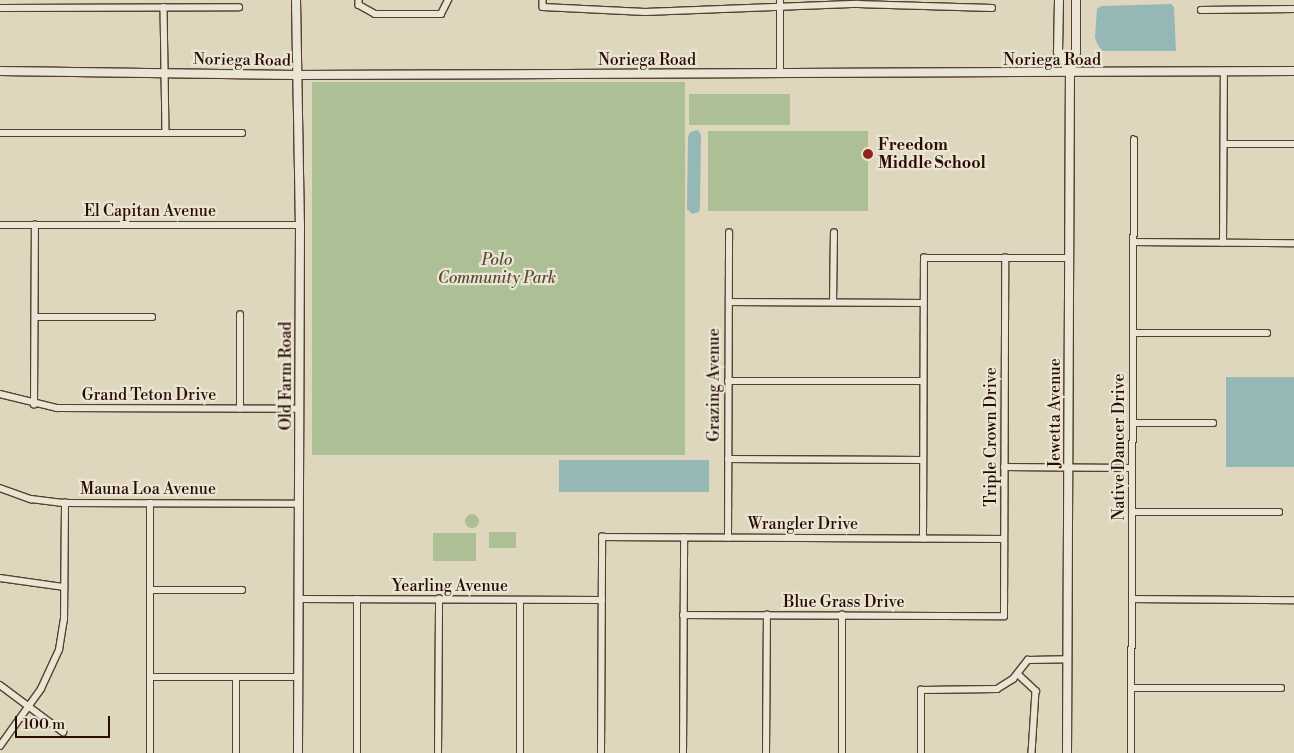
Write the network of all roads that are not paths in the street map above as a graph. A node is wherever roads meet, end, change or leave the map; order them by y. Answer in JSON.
{"nodes":[{"id":1,"x":296,"y":0,"type":"edge"},
{"id":2,"x":359,"y":0,"type":"edge"},
{"id":3,"x":448,"y":0,"type":"edge"},
{"id":4,"x":543,"y":0,"type":"edge"},
{"id":5,"x":780,"y":0,"type":"edge"},
{"id":6,"x":1059,"y":0,"type":"edge"},
{"id":7,"x":1076,"y":0,"type":"edge"},
{"id":8,"x":73,"y":3,"type":"edge"},
{"id":9,"x":164,"y":7,"type":"junction"},
{"id":10,"x":239,"y":7,"type":"dead end"},
{"id":11,"x":0,"y":8,"type":"edge"},
{"id":12,"x":780,"y":8,"type":"junction"},
{"id":13,"x":992,"y":8,"type":"dead end"},
{"id":14,"x":1294,"y":9,"type":"edge"},
{"id":15,"x":1201,"y":10,"type":"dead end"},
{"id":16,"x":0,"y":71,"type":"edge"},
{"id":17,"x":1294,"y":71,"type":"edge"},
{"id":18,"x":166,"y":72,"type":"junction"},
{"id":19,"x":1224,"y":72,"type":"junction"},
{"id":20,"x":780,"y":73,"type":"junction"},
{"id":21,"x":1070,"y":74,"type":"junction"},
{"id":22,"x":295,"y":75,"type":"junction"},
{"id":23,"x":0,"y":133,"type":"edge"},
{"id":24,"x":166,"y":133,"type":"junction"},
{"id":25,"x":242,"y":133,"type":"dead end"},
{"id":26,"x":1134,"y":140,"type":"dead end"},
{"id":27,"x":1224,"y":144,"type":"junction"},
{"id":28,"x":1294,"y":144,"type":"edge"},
{"id":29,"x":0,"y":225,"type":"edge"},
{"id":30,"x":35,"y":225,"type":"junction"},
{"id":31,"x":300,"y":225,"type":"junction"},
{"id":32,"x":729,"y":233,"type":"dead end"},
{"id":33,"x":834,"y":233,"type":"dead end"},
{"id":34,"x":1133,"y":242,"type":"junction"},
{"id":35,"x":1224,"y":243,"type":"junction"},
{"id":36,"x":1294,"y":243,"type":"edge"},
{"id":37,"x":1005,"y":258,"type":"junction"},
{"id":38,"x":1069,"y":258,"type":"junction"},
{"id":39,"x":729,"y":302,"type":"junction"},
{"id":40,"x":833,"y":302,"type":"junction"},
{"id":41,"x":924,"y":303,"type":"junction"},
{"id":42,"x":240,"y":315,"type":"dead end"},
{"id":43,"x":35,"y":317,"type":"junction"},
{"id":44,"x":152,"y":317,"type":"dead end"},
{"id":45,"x":1133,"y":333,"type":"junction"},
{"id":46,"x":1267,"y":333,"type":"dead end"},
{"id":47,"x":728,"y":381,"type":"junction"},
{"id":48,"x":923,"y":381,"type":"junction"},
{"id":49,"x":0,"y":394,"type":"edge"},
{"id":50,"x":34,"y":405,"type":"junction"},
{"id":51,"x":240,"y":409,"type":"junction"},
{"id":52,"x":300,"y":409,"type":"junction"},
{"id":53,"x":1133,"y":423,"type":"junction"},
{"id":54,"x":1212,"y":423,"type":"dead end"},
{"id":55,"x":728,"y":459,"type":"junction"},
{"id":56,"x":923,"y":460,"type":"junction"},
{"id":57,"x":1004,"y":468,"type":"junction"},
{"id":58,"x":1068,"y":468,"type":"junction"},
{"id":59,"x":1132,"y":468,"type":"junction"},
{"id":60,"x":0,"y":488,"type":"edge"},
{"id":61,"x":65,"y":503,"type":"junction"},
{"id":62,"x":150,"y":503,"type":"junction"},
{"id":63,"x":298,"y":504,"type":"junction"},
{"id":64,"x":1132,"y":512,"type":"junction"},
{"id":65,"x":1279,"y":512,"type":"dead end"},
{"id":66,"x":684,"y":538,"type":"junction"},
{"id":67,"x":728,"y":538,"type":"junction"},
{"id":68,"x":922,"y":538,"type":"junction"},
{"id":69,"x":1004,"y":539,"type":"junction"},
{"id":70,"x":0,"y":578,"type":"edge"},
{"id":71,"x":64,"y":587,"type":"junction"},
{"id":72,"x":150,"y":590,"type":"junction"},
{"id":73,"x":242,"y":590,"type":"dead end"},
{"id":74,"x":299,"y":599,"type":"junction"},
{"id":75,"x":357,"y":599,"type":"junction"},
{"id":76,"x":439,"y":599,"type":"junction"},
{"id":77,"x":1132,"y":599,"type":"junction"},
{"id":78,"x":520,"y":600,"type":"junction"},
{"id":79,"x":602,"y":600,"type":"junction"},
{"id":80,"x":1294,"y":600,"type":"edge"},
{"id":81,"x":683,"y":615,"type":"junction"},
{"id":82,"x":766,"y":615,"type":"junction"},
{"id":83,"x":842,"y":615,"type":"junction"},
{"id":84,"x":1004,"y":616,"type":"joint"},
{"id":85,"x":1068,"y":659,"type":"junction"},
{"id":86,"x":1018,"y":674,"type":"junction"},
{"id":87,"x":150,"y":677,"type":"junction"},
{"id":88,"x":236,"y":677,"type":"junction"},
{"id":89,"x":298,"y":677,"type":"junction"},
{"id":90,"x":0,"y":685,"type":"edge"},
{"id":91,"x":1132,"y":688,"type":"junction"},
{"id":92,"x":1281,"y":688,"type":"dead end"},
{"id":93,"x":29,"y":707,"type":"junction"},
{"id":94,"x":63,"y":732,"type":"dead end"},
{"id":95,"x":0,"y":746,"type":"edge"},
{"id":96,"x":150,"y":753,"type":"edge"},
{"id":97,"x":236,"y":753,"type":"edge"},
{"id":98,"x":298,"y":753,"type":"edge"},
{"id":99,"x":357,"y":753,"type":"edge"},
{"id":100,"x":438,"y":753,"type":"edge"},
{"id":101,"x":520,"y":753,"type":"edge"},
{"id":102,"x":601,"y":753,"type":"edge"},
{"id":103,"x":683,"y":753,"type":"edge"},
{"id":104,"x":766,"y":753,"type":"edge"},
{"id":105,"x":842,"y":753,"type":"edge"},
{"id":106,"x":921,"y":753,"type":"edge"},
{"id":107,"x":1032,"y":753,"type":"edge"},
{"id":108,"x":1067,"y":753,"type":"edge"},
{"id":109,"x":1131,"y":753,"type":"edge"}],
"edges":[{"from":1,"to":22,"type":"street","name":"Old Farm Road"},
{"from":2,"to":3,"type":"street"},
{"from":4,"to":12,"type":"street"},
{"from":5,"to":12,"type":"street"},
{"from":6,"to":21,"type":"street","name":"Jewetta Avenue"},
{"from":7,"to":21,"type":"street","name":"Jewetta Avenue"},
{"from":8,"to":9,"type":"street"},
{"from":8,"to":11,"type":"street"},
{"from":9,"to":10,"type":"street"},
{"from":9,"to":18,"type":"street"},
{"from":12,"to":13,"type":"street"},
{"from":12,"to":20,"type":"street"},
{"from":14,"to":15,"type":"street"},
{"from":16,"to":18,"type":"street","name":"Noriega Road"},
{"from":17,"to":19,"type":"street","name":"Noriega Road"},
{"from":18,"to":22,"type":"street","name":"Noriega Road"},
{"from":18,"to":24,"type":"street"},
{"from":19,"to":21,"type":"street","name":"Noriega Road"},
{"from":19,"to":27,"type":"street"},
{"from":20,"to":21,"type":"street","name":"Noriega Road"},
{"from":20,"to":22,"type":"street","name":"Noriega Road"},
{"from":21,"to":38,"type":"street","name":"Jewetta Avenue"},
{"from":22,"to":31,"type":"street","name":"Old Farm Road"},
{"from":23,"to":24,"type":"street"},
{"from":24,"to":25,"type":"street"},
{"from":26,"to":34,"type":"street","name":"Native Dancer Drive"},
{"from":27,"to":28,"type":"street"},
{"from":27,"to":35,"type":"street"},
{"from":29,"to":30,"type":"street","name":"El Capitan Avenue"},
{"from":30,"to":31,"type":"street","name":"El Capitan Avenue"},
{"from":30,"to":43,"type":"street"},
{"from":31,"to":52,"type":"street","name":"Old Farm Road"},
{"from":32,"to":39,"type":"street","name":"Grazing Avenue"},
{"from":33,"to":40,"type":"street"},
{"from":34,"to":35,"type":"street"},
{"from":34,"to":45,"type":"street","name":"Native Dancer Drive"},
{"from":35,"to":36,"type":"street"},
{"from":37,"to":38,"type":"street"},
{"from":37,"to":41,"type":"street"},
{"from":37,"to":57,"type":"street","name":"Triple Crown Drive"},
{"from":38,"to":58,"type":"street","name":"Jewetta Avenue"},
{"from":39,"to":40,"type":"street"},
{"from":39,"to":47,"type":"street","name":"Grazing Avenue"},
{"from":40,"to":41,"type":"street"},
{"from":41,"to":48,"type":"street"},
{"from":42,"to":51,"type":"street"},
{"from":43,"to":44,"type":"street"},
{"from":43,"to":50,"type":"street"},
{"from":45,"to":46,"type":"street"},
{"from":45,"to":53,"type":"street","name":"Native Dancer Drive"},
{"from":47,"to":48,"type":"street"},
{"from":47,"to":55,"type":"street","name":"Grazing Avenue"},
{"from":48,"to":56,"type":"street"},
{"from":49,"to":50,"type":"street","name":"Grand Teton Drive"},
{"from":50,"to":51,"type":"street","name":"Grand Teton Drive"},
{"from":51,"to":52,"type":"street","name":"Grand Teton Drive"},
{"from":52,"to":63,"type":"street","name":"Old Farm Road"},
{"from":53,"to":54,"type":"street"},
{"from":53,"to":59,"type":"street","name":"Native Dancer Drive"},
{"from":55,"to":56,"type":"street"},
{"from":55,"to":67,"type":"street","name":"Grazing Avenue"},
{"from":56,"to":68,"type":"street"},
{"from":57,"to":58,"type":"street"},
{"from":57,"to":69,"type":"street","name":"Triple Crown Drive"},
{"from":58,"to":59,"type":"street"},
{"from":58,"to":85,"type":"street","name":"Jewetta Avenue"},
{"from":59,"to":64,"type":"street","name":"Native Dancer Drive"},
{"from":60,"to":61,"type":"street","name":"Mauna Loa Avenue"},
{"from":61,"to":62,"type":"street","name":"Mauna Loa Avenue"},
{"from":61,"to":71,"type":"street"},
{"from":62,"to":63,"type":"street","name":"Mauna Loa Avenue"},
{"from":62,"to":72,"type":"street"},
{"from":63,"to":74,"type":"street","name":"Old Farm Road"},
{"from":64,"to":65,"type":"street"},
{"from":64,"to":77,"type":"street","name":"Native Dancer Drive"},
{"from":66,"to":67,"type":"street","name":"Wrangler Drive"},
{"from":66,"to":79,"type":"street","name":"Wrangler Drive"},
{"from":66,"to":81,"type":"street"},
{"from":67,"to":68,"type":"street","name":"Wrangler Drive"},
{"from":68,"to":69,"type":"street","name":"Wrangler Drive"},
{"from":69,"to":84,"type":"street","name":"Triple Crown Drive"},
{"from":70,"to":71,"type":"street"},
{"from":71,"to":93,"type":"street"},
{"from":72,"to":73,"type":"street"},
{"from":72,"to":87,"type":"street"},
{"from":74,"to":75,"type":"street","name":"Yearling Avenue"},
{"from":74,"to":89,"type":"street","name":"Old Farm Road"},
{"from":75,"to":76,"type":"street","name":"Yearling Avenue"},
{"from":75,"to":99,"type":"street"},
{"from":76,"to":78,"type":"street","name":"Yearling Avenue"},
{"from":76,"to":100,"type":"street"},
{"from":77,"to":80,"type":"street"},
{"from":77,"to":91,"type":"street","name":"Native Dancer Drive"},
{"from":78,"to":79,"type":"street","name":"Yearling Avenue"},
{"from":78,"to":101,"type":"street"},
{"from":79,"to":102,"type":"street"},
{"from":81,"to":82,"type":"street","name":"Blue Grass Drive"},
{"from":81,"to":103,"type":"street"},
{"from":82,"to":83,"type":"street","name":"Blue Grass Drive"},
{"from":82,"to":104,"type":"street"},
{"from":83,"to":84,"type":"street","name":"Blue Grass Drive"},
{"from":83,"to":105,"type":"street"},
{"from":85,"to":86,"type":"street"},
{"from":85,"to":108,"type":"street","name":"Jewetta Avenue"},
{"from":86,"to":106,"type":"street"},
{"from":86,"to":107,"type":"street"},
{"from":87,"to":88,"type":"street"},
{"from":87,"to":96,"type":"street"},
{"from":88,"to":89,"type":"street"},
{"from":88,"to":97,"type":"street"},
{"from":89,"to":98,"type":"street","name":"Old Farm Road"},
{"from":90,"to":93,"type":"street"},
{"from":91,"to":92,"type":"street"},
{"from":91,"to":109,"type":"street","name":"Native Dancer Drive"},
{"from":93,"to":94,"type":"street"},
{"from":93,"to":95,"type":"street"}]}
